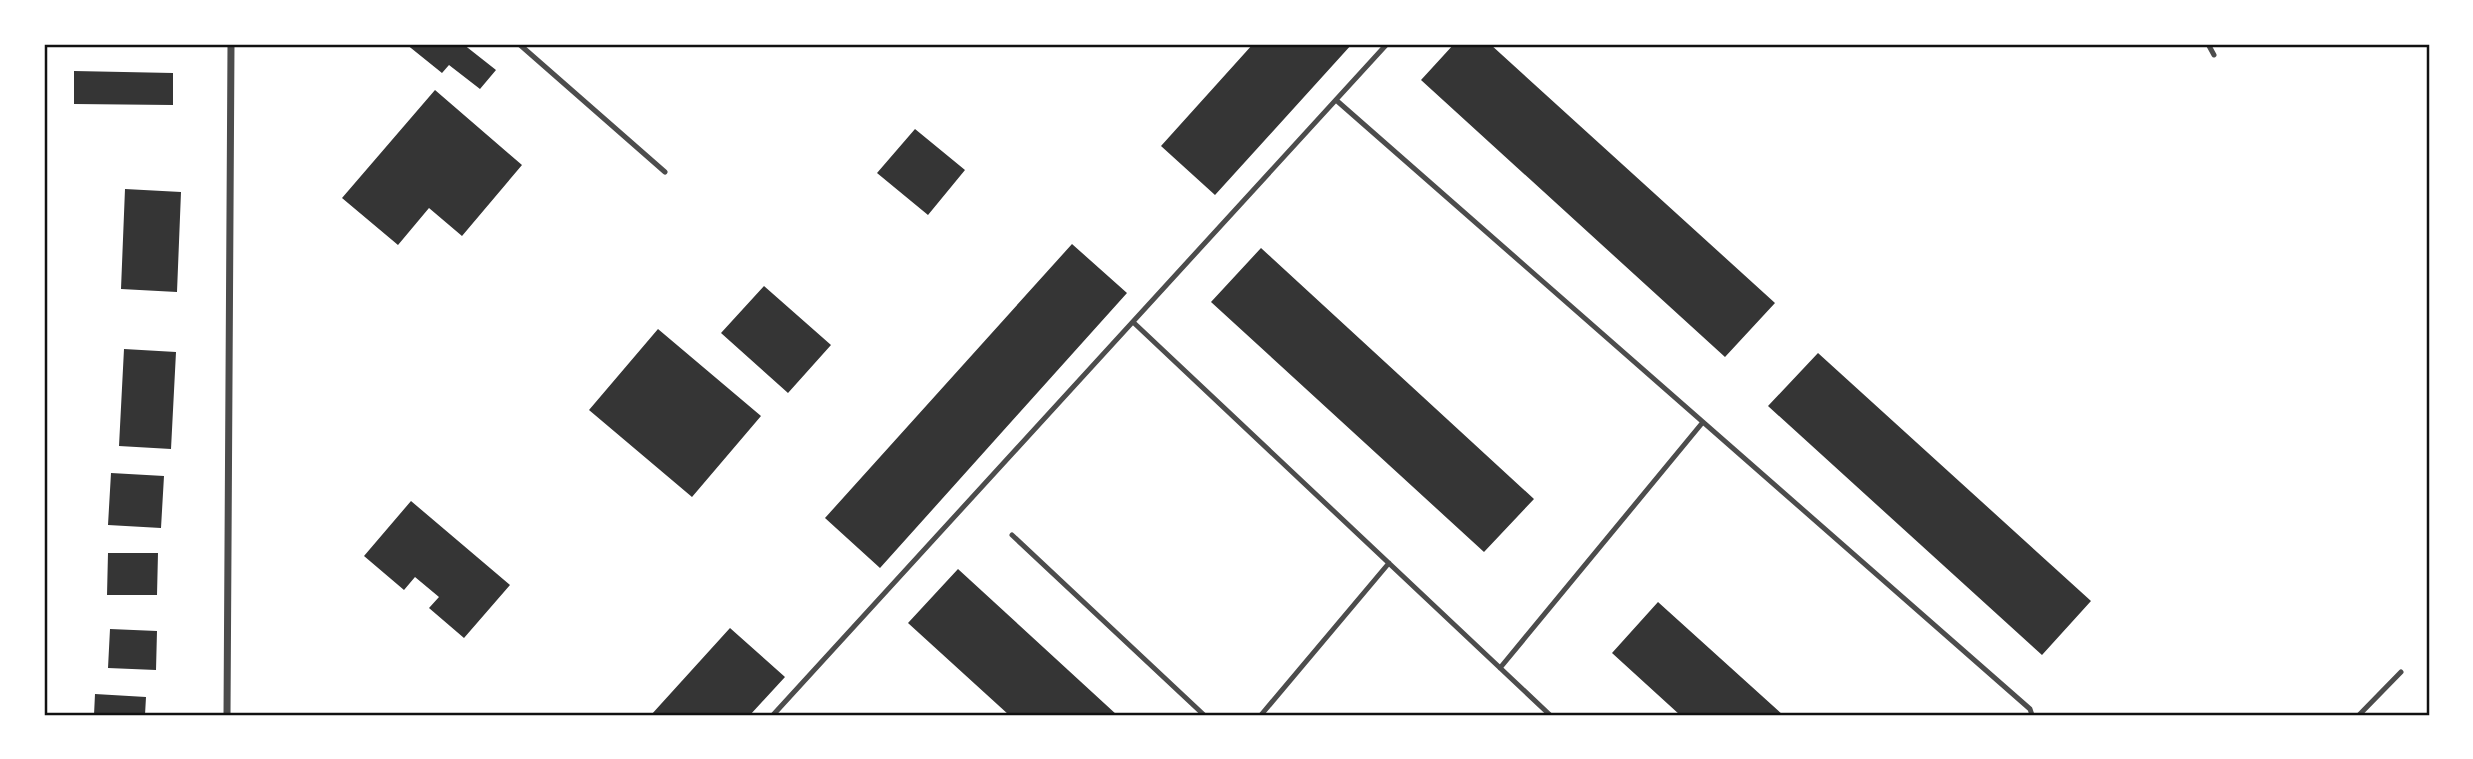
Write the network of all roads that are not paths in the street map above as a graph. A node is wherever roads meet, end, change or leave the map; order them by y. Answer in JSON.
{"nodes":[{"id":1,"x":231,"y":44,"type":"edge"},
{"id":2,"x":519,"y":44,"type":"edge"},
{"id":3,"x":1387,"y":44,"type":"edge"},
{"id":4,"x":2208,"y":44,"type":"edge"},
{"id":5,"x":2214,"y":55,"type":"dead end"},
{"id":6,"x":1336,"y":100,"type":"junction"},
{"id":7,"x":665,"y":172,"type":"dead end"},
{"id":8,"x":1133,"y":322,"type":"junction"},
{"id":9,"x":1703,"y":422,"type":"junction"},
{"id":10,"x":1012,"y":535,"type":"dead end"},
{"id":11,"x":1389,"y":563,"type":"junction"},
{"id":12,"x":1500,"y":668,"type":"junction"},
{"id":13,"x":2401,"y":672,"type":"dead end"},
{"id":14,"x":227,"y":715,"type":"edge"},
{"id":15,"x":774,"y":715,"type":"edge"},
{"id":16,"x":1204,"y":715,"type":"edge"},
{"id":17,"x":1261,"y":715,"type":"edge"},
{"id":18,"x":1550,"y":715,"type":"edge"},
{"id":19,"x":2032,"y":715,"type":"edge"},
{"id":20,"x":2358,"y":715,"type":"edge"}],
"edges":[{"from":1,"to":14,"type":"street"},
{"from":2,"to":7,"type":"lane"},
{"from":3,"to":6,"type":"lane"},
{"from":4,"to":5,"type":"lane"},
{"from":6,"to":8,"type":"lane"},
{"from":6,"to":9,"type":"lane"},
{"from":8,"to":11,"type":"lane"},
{"from":8,"to":15,"type":"lane"},
{"from":9,"to":12,"type":"lane"},
{"from":9,"to":19,"type":"lane"},
{"from":10,"to":16,"type":"lane"},
{"from":11,"to":12,"type":"lane"},
{"from":11,"to":17,"type":"lane"},
{"from":12,"to":18,"type":"lane"},
{"from":13,"to":20,"type":"lane"}]}
